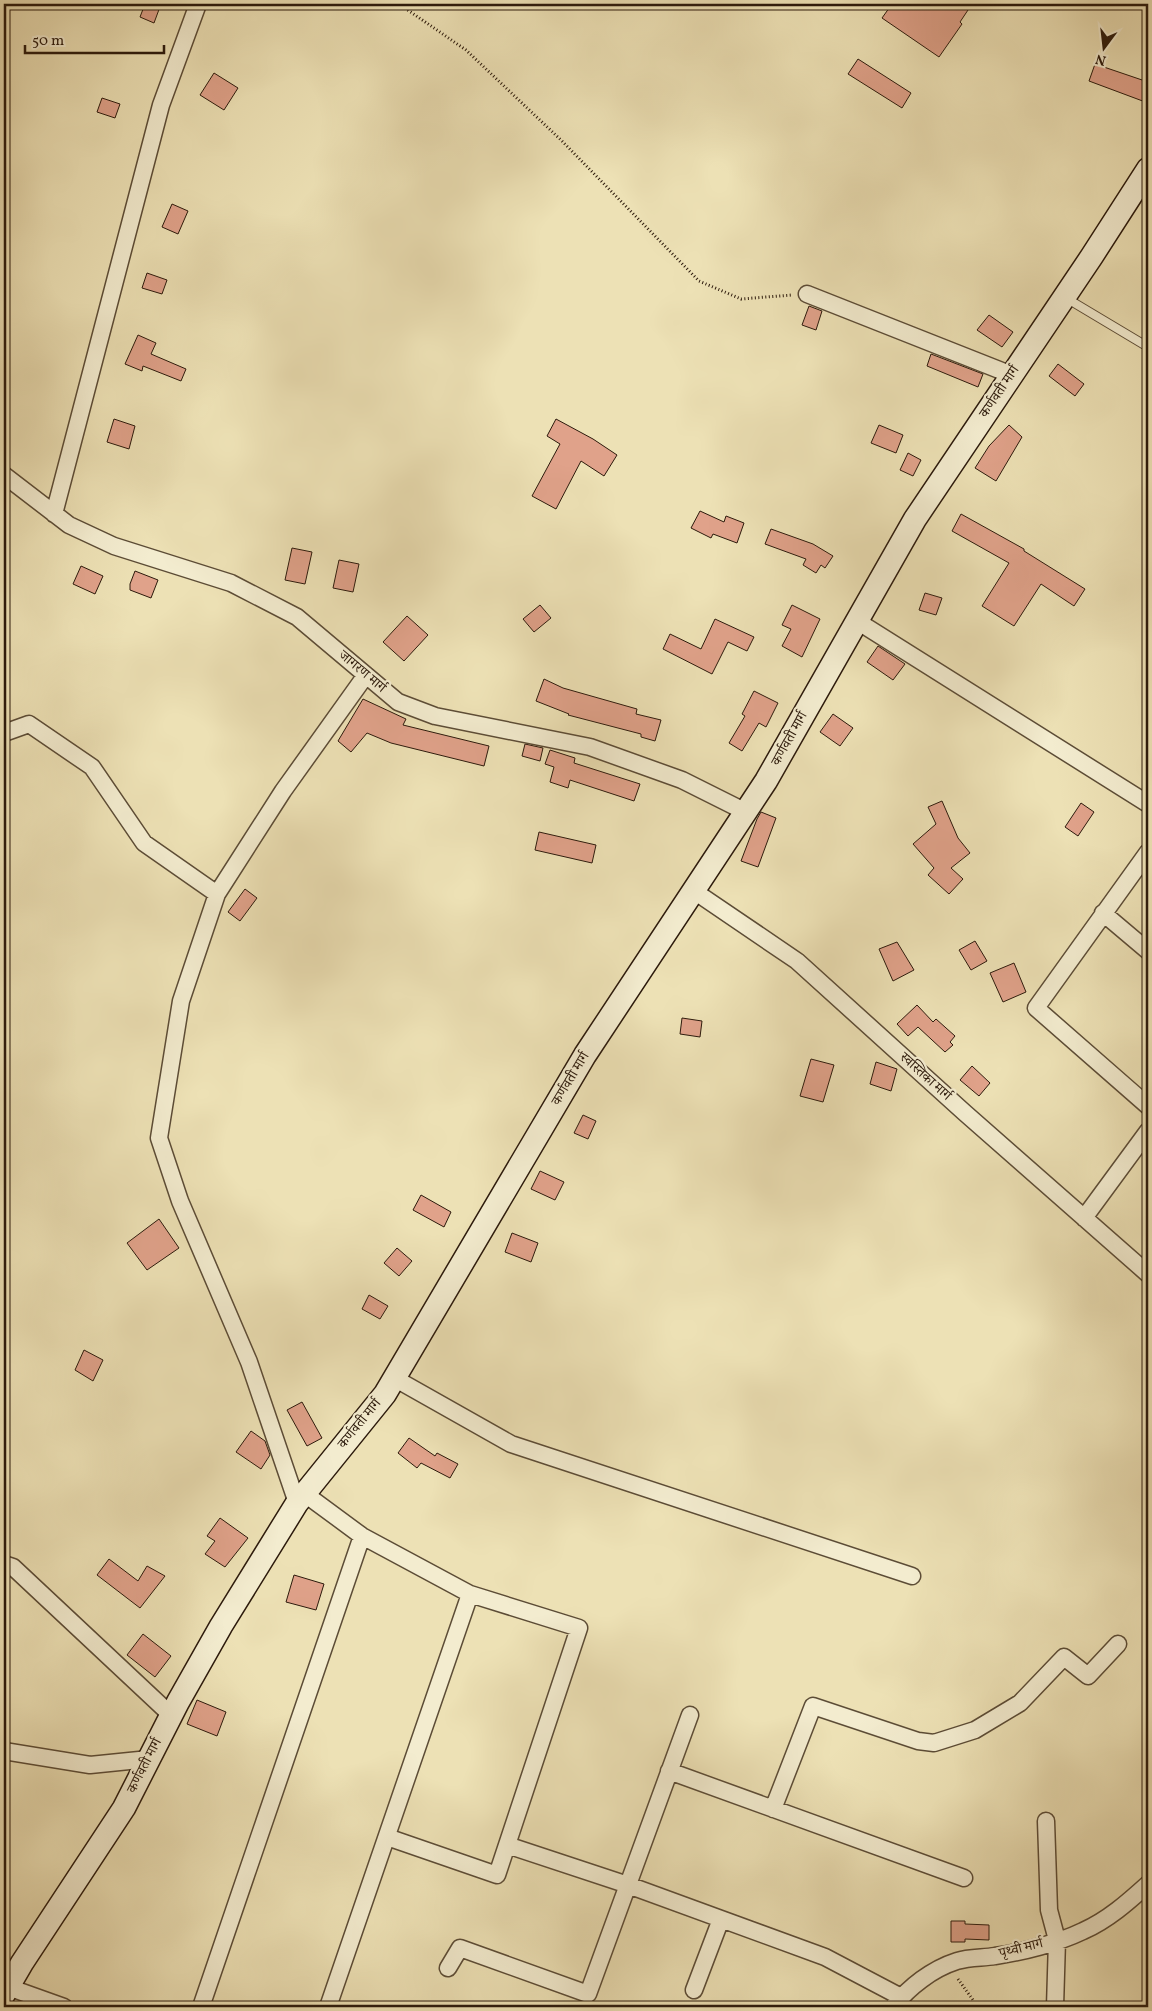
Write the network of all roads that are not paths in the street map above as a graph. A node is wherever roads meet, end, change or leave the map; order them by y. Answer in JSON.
{"nodes":[{"id":1,"x":198,"y":4,"type":"edge"},
{"id":2,"x":1148,"y":169,"type":"edge"},
{"id":3,"x":807,"y":294,"type":"road end"},
{"id":4,"x":1064,"y":297,"type":"junction"},
{"id":5,"x":1148,"y":347,"type":"edge"},
{"id":6,"x":1012,"y":375,"type":"junction"},
{"id":7,"x":4,"y":475,"type":"edge"},
{"id":8,"x":54,"y":514,"type":"junction"},
{"id":9,"x":857,"y":621,"type":"junction"},
{"id":10,"x":366,"y":675,"type":"junction"},
{"id":11,"x":4,"y":733,"type":"edge"},
{"id":12,"x":1148,"y":804,"type":"edge"},
{"id":13,"x":746,"y":812,"type":"junction"},
{"id":14,"x":1148,"y":852,"type":"edge"},
{"id":15,"x":694,"y":891,"type":"junction"},
{"id":16,"x":217,"y":894,"type":"junction"},
{"id":17,"x":1103,"y":913,"type":"junction"},
{"id":18,"x":1148,"y":951,"type":"edge"},
{"id":19,"x":1148,"y":1106,"type":"edge"},
{"id":20,"x":1148,"y":1131,"type":"edge"},
{"id":21,"x":1084,"y":1218,"type":"junction"},
{"id":22,"x":1148,"y":1274,"type":"edge"},
{"id":23,"x":394,"y":1378,"type":"junction"},
{"id":24,"x":301,"y":1499,"type":"junction"},
{"id":25,"x":362,"y":1536,"type":"junction"},
{"id":26,"x":4,"y":1564,"type":"edge"},
{"id":27,"x":912,"y":1576,"type":"dead end"},
{"id":28,"x":470,"y":1594,"type":"junction"},
{"id":29,"x":1118,"y":1644,"type":"dead end"},
{"id":30,"x":172,"y":1715,"type":"junction"},
{"id":31,"x":690,"y":1715,"type":"dead end"},
{"id":32,"x":4,"y":1751,"type":"edge"},
{"id":33,"x":149,"y":1759,"type":"junction"},
{"id":34,"x":669,"y":1772,"type":"junction"},
{"id":35,"x":773,"y":1809,"type":"junction"},
{"id":36,"x":1046,"y":1821,"type":"dead end"},
{"id":37,"x":387,"y":1837,"type":"junction"},
{"id":38,"x":507,"y":1845,"type":"junction"},
{"id":39,"x":964,"y":1878,"type":"dead end"},
{"id":40,"x":1148,"y":1884,"type":"edge"},
{"id":41,"x":628,"y":1885,"type":"junction"},
{"id":42,"x":721,"y":1919,"type":"junction"},
{"id":43,"x":1057,"y":1940,"type":"junction"},
{"id":44,"x":448,"y":1968,"type":"dead end"},
{"id":45,"x":6,"y":1990,"type":"edge"},
{"id":46,"x":694,"y":1990,"type":"dead end"},
{"id":47,"x":897,"y":2002,"type":"edge"},
{"id":48,"x":64,"y":2007,"type":"edge"},
{"id":49,"x":201,"y":2007,"type":"edge"},
{"id":50,"x":328,"y":2007,"type":"edge"},
{"id":51,"x":1055,"y":2007,"type":"edge"}],
"edges":[{"from":1,"to":8,"type":"street"},
{"from":2,"to":4,"type":"main road","name":"कर्णवती मार्ग"},
{"from":3,"to":6,"type":"street"},
{"from":4,"to":5,"type":"lane"},
{"from":4,"to":6,"type":"main road","name":"कर्णवती मार्ग"},
{"from":6,"to":9,"type":"main road","name":"कर्णवती मार्ग"},
{"from":7,"to":8,"type":"street","name":"जागरण मार्ग"},
{"from":8,"to":10,"type":"street","name":"जागरण मार्ग"},
{"from":9,"to":12,"type":"street"},
{"from":9,"to":13,"type":"main road","name":"कर्णवती मार्ग"},
{"from":10,"to":13,"type":"street","name":"जागरण मार्ग"},
{"from":10,"to":16,"type":"street"},
{"from":11,"to":16,"type":"street"},
{"from":13,"to":15,"type":"main road","name":"कर्णवती मार्ग"},
{"from":14,"to":17,"type":"street"},
{"from":15,"to":21,"type":"street","name":"स्वस्तिका मार्ग"},
{"from":15,"to":23,"type":"main road","name":"कर्णवती मार्ग"},
{"from":16,"to":24,"type":"street"},
{"from":17,"to":18,"type":"street"},
{"from":17,"to":19,"type":"street"},
{"from":20,"to":21,"type":"street"},
{"from":21,"to":22,"type":"street","name":"स्वस्तिका मार्ग"},
{"from":23,"to":24,"type":"main road","name":"कर्णवती मार्ग"},
{"from":23,"to":27,"type":"street"},
{"from":24,"to":25,"type":"street"},
{"from":24,"to":30,"type":"main road","name":"कर्णवती मार्ग"},
{"from":25,"to":28,"type":"street"},
{"from":25,"to":49,"type":"street"},
{"from":26,"to":30,"type":"street"},
{"from":28,"to":37,"type":"street"},
{"from":28,"to":38,"type":"street"},
{"from":29,"to":35,"type":"street"},
{"from":30,"to":33,"type":"main road","name":"कर्णवती मार्ग"},
{"from":31,"to":34,"type":"street"},
{"from":32,"to":33,"type":"street"},
{"from":33,"to":45,"type":"main road","name":"कर्णवती मार्ग"},
{"from":34,"to":35,"type":"street"},
{"from":34,"to":41,"type":"street"},
{"from":35,"to":39,"type":"street"},
{"from":36,"to":43,"type":"street"},
{"from":37,"to":38,"type":"street"},
{"from":37,"to":50,"type":"street"},
{"from":38,"to":41,"type":"street"},
{"from":40,"to":43,"type":"street","name":"पृथ्वी मार्ग"},
{"from":41,"to":42,"type":"street"},
{"from":41,"to":44,"type":"street"},
{"from":42,"to":46,"type":"street"},
{"from":42,"to":47,"type":"street"},
{"from":43,"to":47,"type":"street","name":"पृथ्वी मार्ग"},
{"from":43,"to":51,"type":"street"},
{"from":45,"to":48,"type":"street"}]}
